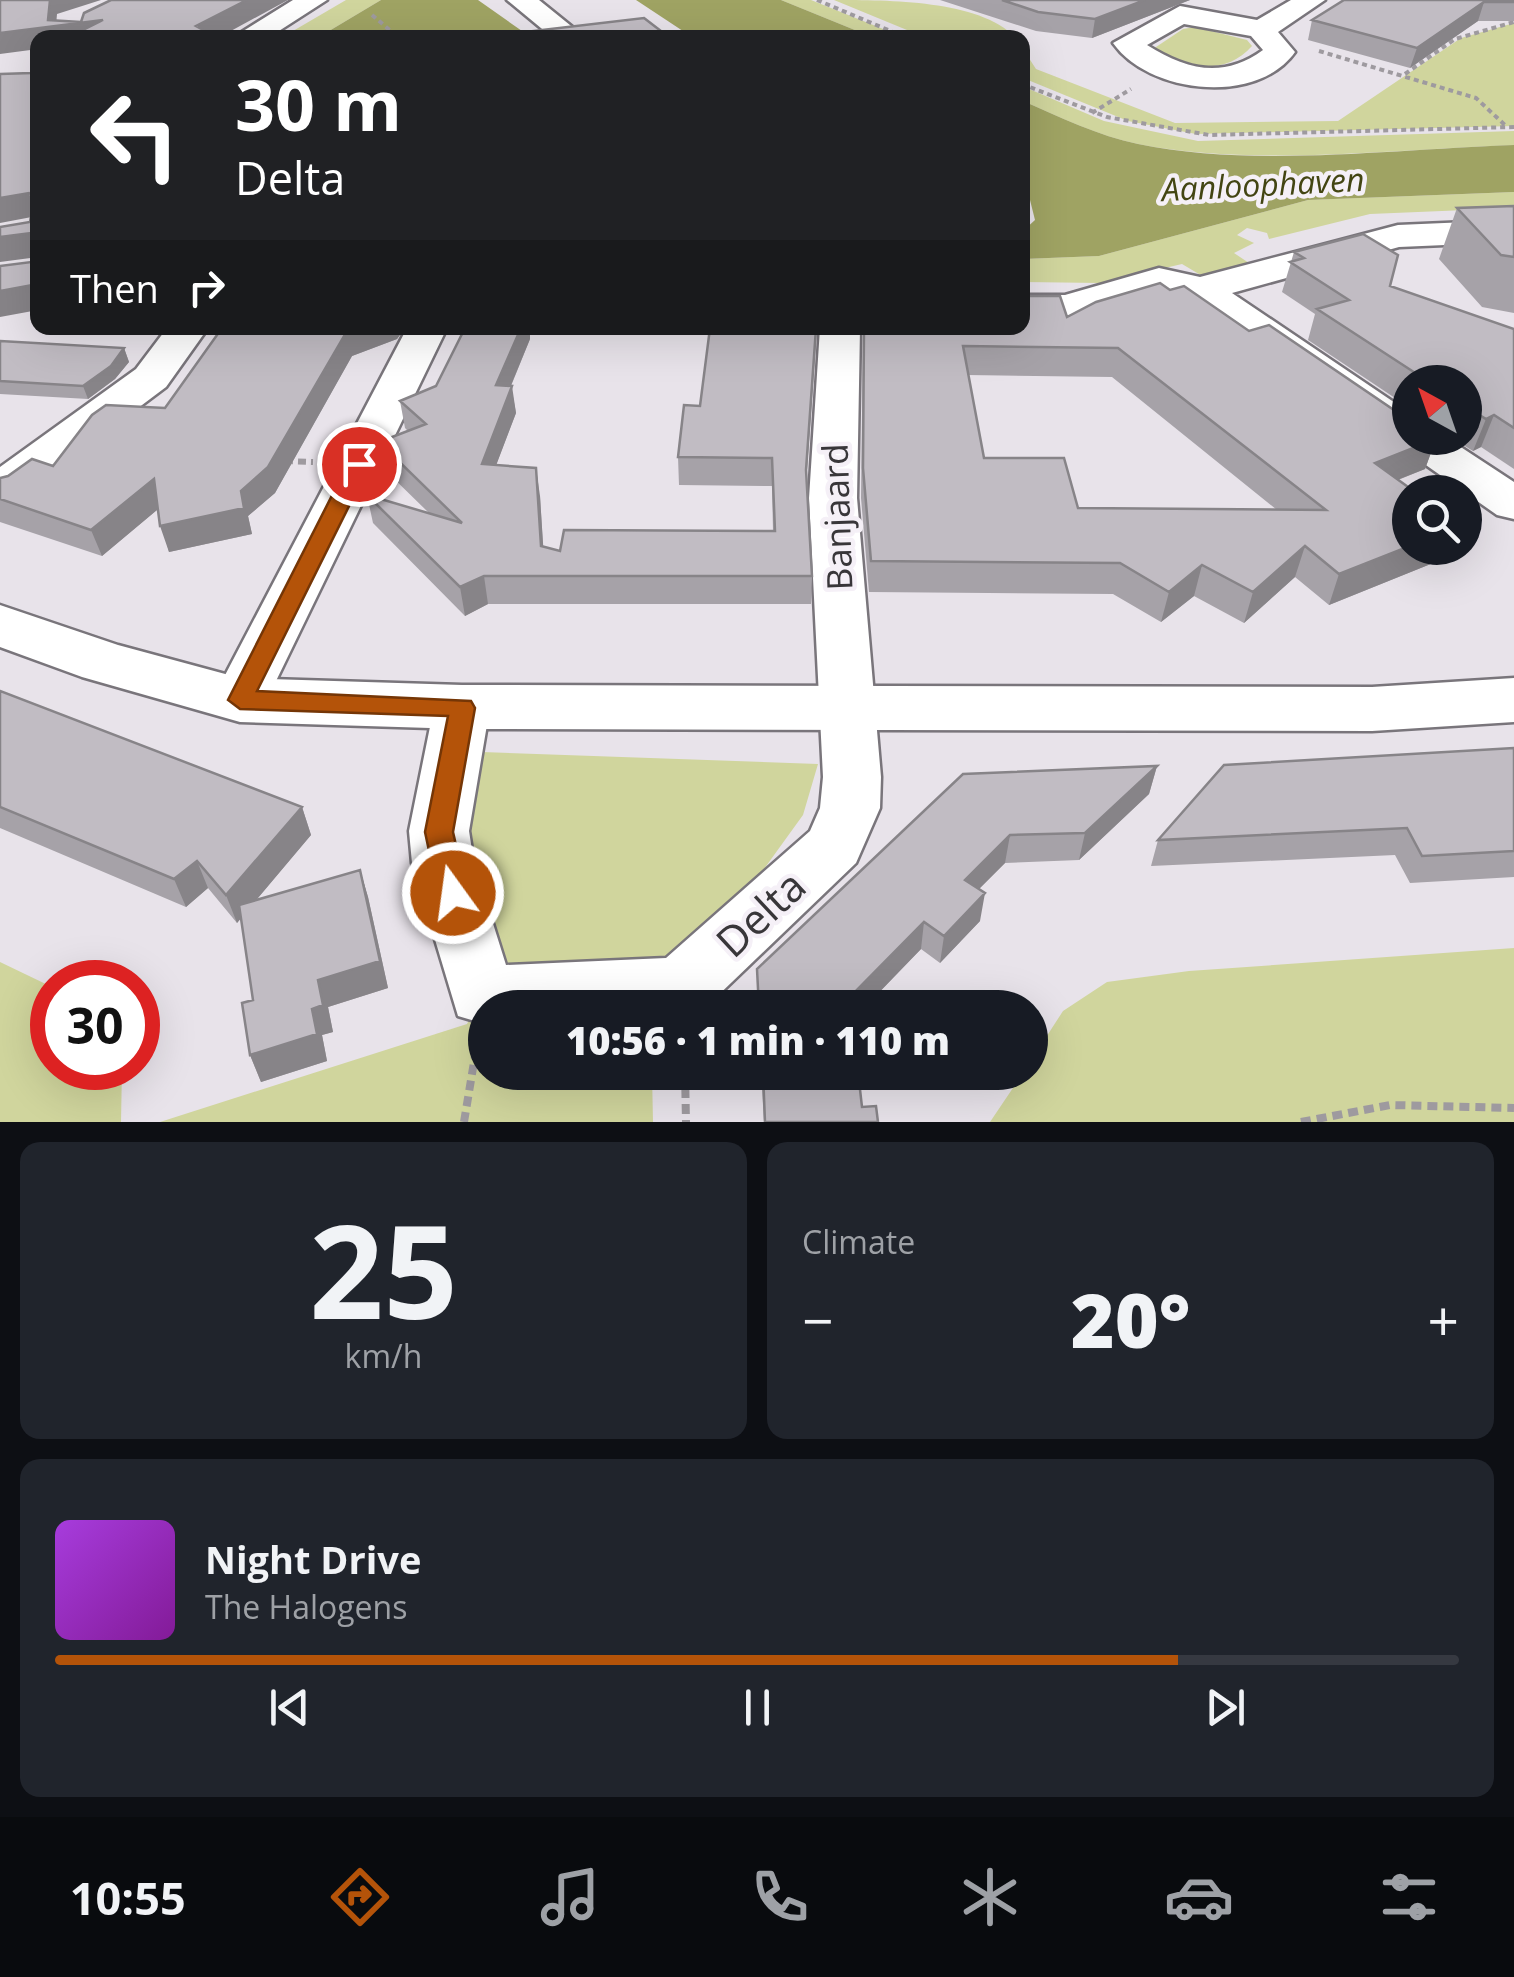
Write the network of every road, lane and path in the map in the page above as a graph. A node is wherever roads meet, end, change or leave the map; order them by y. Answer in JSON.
{"nodes":[{"id":1,"x":313,"y":0,"type":"edge"},
{"id":2,"x":521,"y":0,"type":"edge"},
{"id":3,"x":817,"y":0,"type":"edge"},
{"id":4,"x":1311,"y":0,"type":"edge"},
{"id":5,"x":1138,"y":4,"type":"edge"},
{"id":6,"x":372,"y":15,"type":"dead end"},
{"id":7,"x":1180,"y":15,"type":"junction"},
{"id":8,"x":1261,"y":22,"type":"edge"},
{"id":9,"x":1514,"y":22,"type":"edge"},
{"id":10,"x":260,"y":30,"type":"edge"},
{"id":11,"x":390,"y":30,"type":"edge"},
{"id":12,"x":561,"y":30,"type":"edge"},
{"id":13,"x":888,"y":30,"type":"edge"},
{"id":14,"x":1404,"y":75,"type":"junction"},
{"id":15,"x":1136,"y":86,"type":"dead end"},
{"id":16,"x":1030,"y":87,"type":"edge"},
{"id":17,"x":1092,"y":113,"type":"junction"},
{"id":18,"x":1510,"y":127,"type":"edge"},
{"id":19,"x":1514,"y":231,"type":"edge"},
{"id":20,"x":1200,"y":290,"type":"junction"},
{"id":21,"x":1030,"y":307,"type":"edge"},
{"id":22,"x":183,"y":335,"type":"edge"},
{"id":23,"x":424,"y":335,"type":"edge"},
{"id":24,"x":840,"y":335,"type":"edge"},
{"id":25,"x":1392,"y":421,"type":"edge"},
{"id":26,"x":1442,"y":455,"type":"edge"},
{"id":27,"x":266,"y":460,"type":"edge"},
{"id":28,"x":359,"y":464,"type":"junction"},
{"id":29,"x":0,"y":489,"type":"edge"},
{"id":30,"x":1514,"y":504,"type":"edge"},
{"id":31,"x":0,"y":625,"type":"edge"},
{"id":32,"x":240,"y":700,"type":"junction"},
{"id":33,"x":1514,"y":700,"type":"edge"},
{"id":34,"x":846,"y":706,"type":"junction"},
{"id":35,"x":462,"y":708,"type":"junction"},
{"id":36,"x":481,"y":990,"type":"edge"},
{"id":37,"x":645,"y":990,"type":"edge"},
{"id":38,"x":469,"y":1090,"type":"edge"},
{"id":39,"x":685,"y":1090,"type":"edge"},
{"id":40,"x":1514,"y":1108,"type":"edge"},
{"id":41,"x":464,"y":1122,"type":"edge"},
{"id":42,"x":686,"y":1122,"type":"edge"},
{"id":43,"x":1301,"y":1122,"type":"edge"}],
"edges":[{"from":1,"to":10,"type":"street"},
{"from":2,"to":12,"type":"street"},
{"from":3,"to":13,"type":"path"},
{"from":4,"to":8,"type":"street"},
{"from":5,"to":7,"type":"street"},
{"from":6,"to":11,"type":"path"},
{"from":7,"to":8,"type":"street"},
{"from":7,"to":8,"type":"street"},
{"from":8,"to":14,"type":"path"},
{"from":9,"to":14,"type":"path"},
{"from":14,"to":18,"type":"path"},
{"from":15,"to":17,"type":"path"},
{"from":16,"to":17,"type":"path"},
{"from":17,"to":18,"type":"path"},
{"from":19,"to":20,"type":"street"},
{"from":20,"to":21,"type":"street"},
{"from":20,"to":25,"type":"street"},
{"from":22,"to":29,"type":"street"},
{"from":23,"to":28,"type":"street"},
{"from":24,"to":34,"type":"street","name":"Banjaard"},
{"from":26,"to":30,"type":"street"},
{"from":27,"to":28,"type":"path"},
{"from":28,"to":32,"type":"street"},
{"from":31,"to":32,"type":"street"},
{"from":32,"to":35,"type":"street"},
{"from":33,"to":34,"type":"street"},
{"from":34,"to":35,"type":"street"},
{"from":34,"to":37,"type":"street","name":"Delta"},
{"from":35,"to":36,"type":"street"},
{"from":38,"to":41,"type":"path"},
{"from":39,"to":42,"type":"path"},
{"from":40,"to":43,"type":"path"}]}
